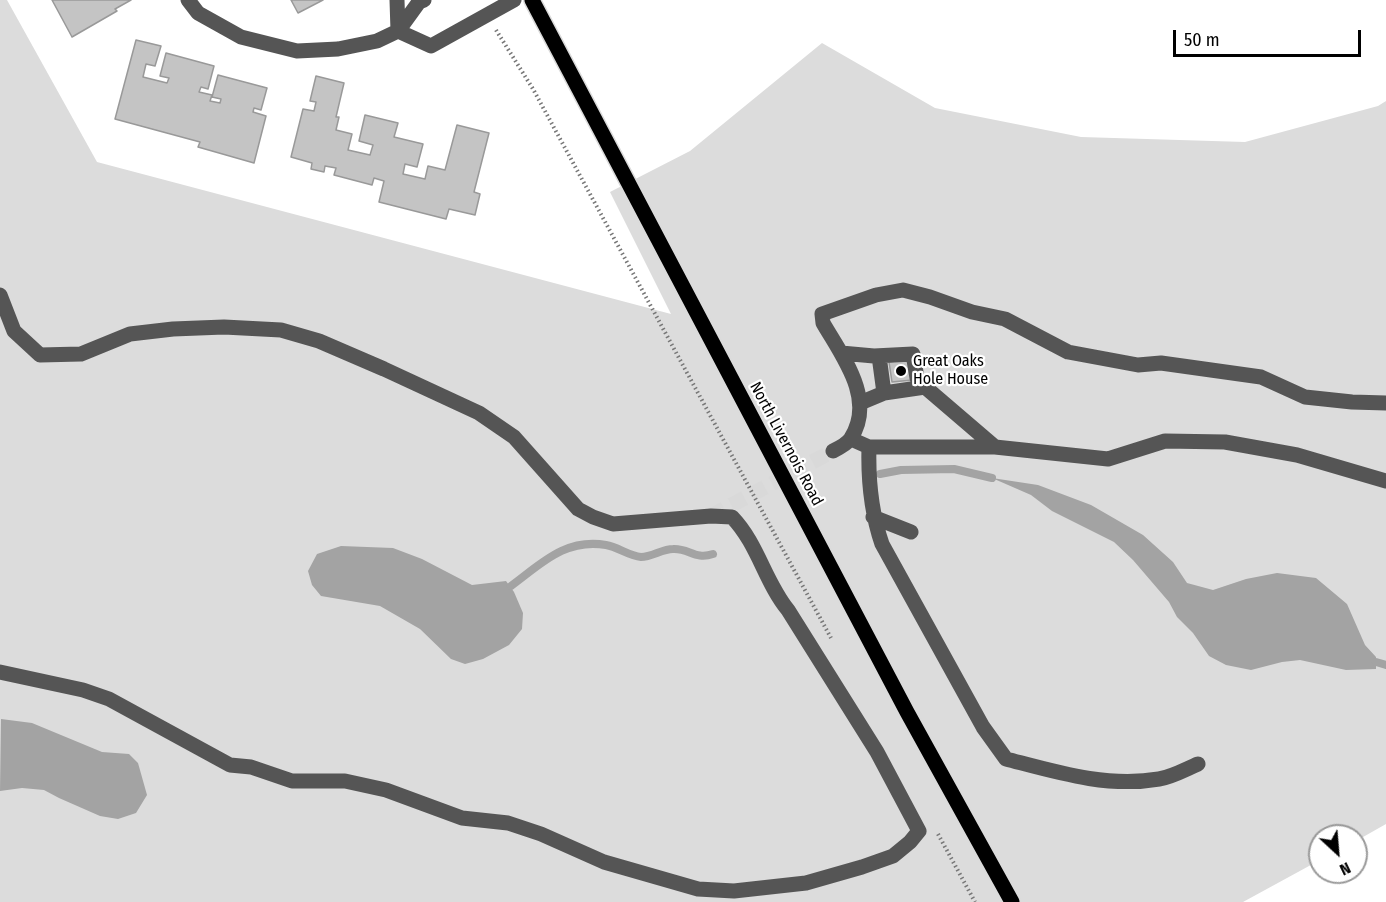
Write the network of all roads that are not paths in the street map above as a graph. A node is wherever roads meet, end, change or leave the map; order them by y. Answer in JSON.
{"nodes":[{"id":1,"x":188,"y":0,"type":"edge"},
{"id":2,"x":397,"y":0,"type":"edge"},
{"id":3,"x":423,"y":0,"type":"edge"},
{"id":4,"x":514,"y":0,"type":"edge"},
{"id":5,"x":532,"y":0,"type":"edge"},
{"id":6,"x":398,"y":31,"type":"junction"},
{"id":7,"x":0,"y":295,"type":"edge"},
{"id":8,"x":841,"y":353,"type":"junction"},
{"id":9,"x":879,"y":356,"type":"junction"},
{"id":10,"x":925,"y":387,"type":"junction"},
{"id":11,"x":884,"y":393,"type":"junction"},
{"id":12,"x":1386,"y":403,"type":"edge"},
{"id":13,"x":860,"y":404,"type":"junction"},
{"id":14,"x":851,"y":440,"type":"junction"},
{"id":15,"x":869,"y":447,"type":"junction"},
{"id":16,"x":995,"y":447,"type":"junction"},
{"id":17,"x":833,"y":451,"type":"tunnel mouth"},
{"id":18,"x":1386,"y":481,"type":"edge"},
{"id":19,"x":873,"y":518,"type":"junction"},
{"id":20,"x":911,"y":531,"type":"dead end"},
{"id":21,"x":0,"y":672,"type":"edge"},
{"id":22,"x":1198,"y":764,"type":"dead end"},
{"id":23,"x":1012,"y":902,"type":"edge"}],
"edges":[{"from":1,"to":6,"type":"street"},
{"from":2,"to":6,"type":"street"},
{"from":3,"to":6,"type":"street"},
{"from":4,"to":6,"type":"street"},
{"from":5,"to":23,"type":"main road","name":"North Livernois Road"},
{"from":7,"to":21,"type":"street"},
{"from":8,"to":9,"type":"street"},
{"from":8,"to":12,"type":"street"},
{"from":8,"to":13,"type":"street"},
{"from":9,"to":10,"type":"street"},
{"from":9,"to":11,"type":"street"},
{"from":10,"to":11,"type":"street"},
{"from":10,"to":16,"type":"street"},
{"from":11,"to":13,"type":"street"},
{"from":13,"to":14,"type":"street"},
{"from":14,"to":15,"type":"street"},
{"from":14,"to":17,"type":"street"},
{"from":15,"to":16,"type":"street"},
{"from":15,"to":19,"type":"street"},
{"from":16,"to":18,"type":"street"},
{"from":19,"to":20,"type":"street"},
{"from":19,"to":22,"type":"street"}]}
